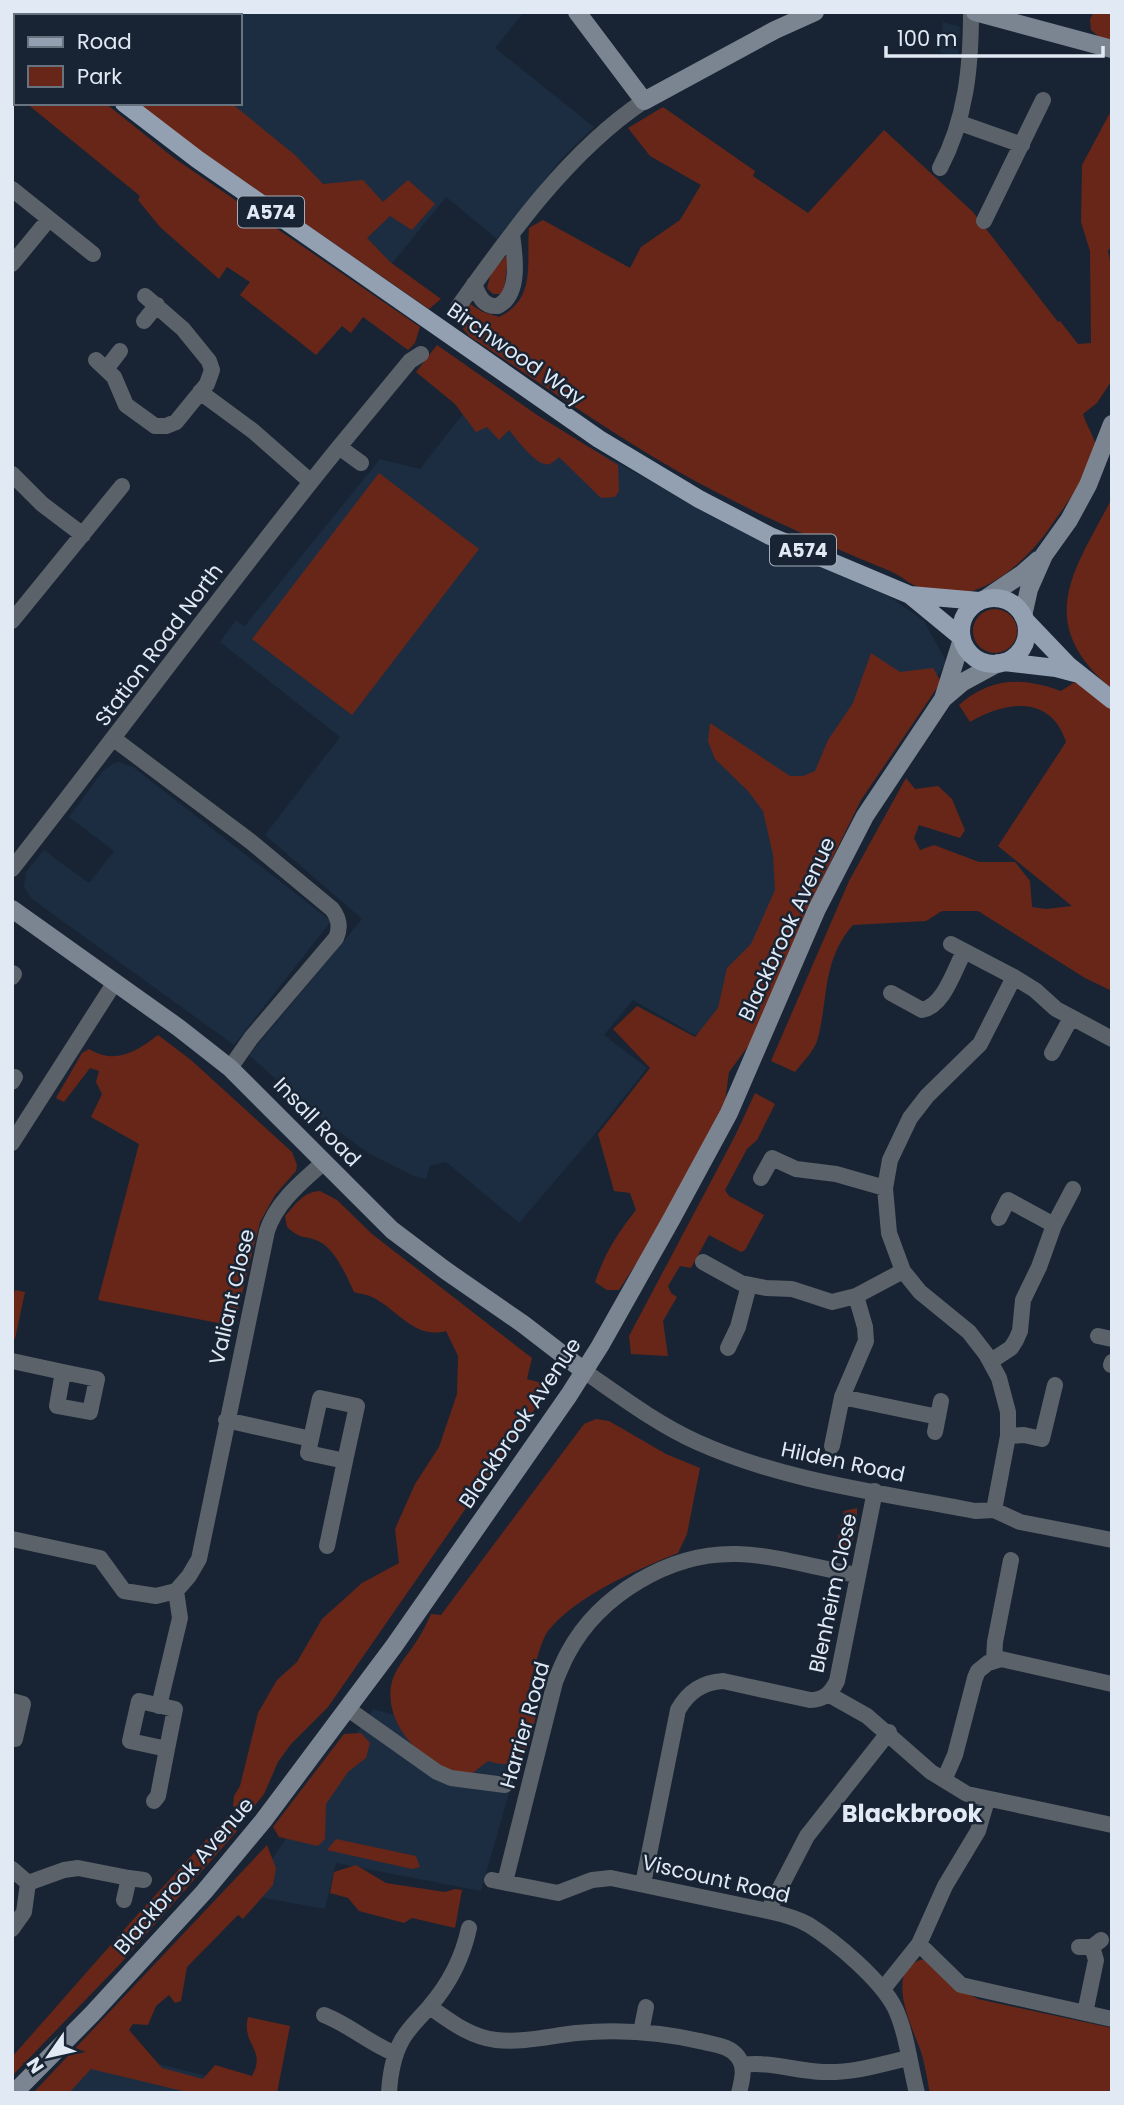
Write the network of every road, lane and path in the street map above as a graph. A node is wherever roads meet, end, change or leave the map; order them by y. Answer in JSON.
{"nodes":[{"id":1,"x":577,"y":12,"type":"edge"},
{"id":2,"x":816,"y":12,"type":"edge"},
{"id":3,"x":973,"y":12,"type":"edge"},
{"id":4,"x":1112,"y":49,"type":"edge"},
{"id":5,"x":1043,"y":100,"type":"dead end"},
{"id":6,"x":644,"y":101,"type":"junction"},
{"id":7,"x":127,"y":105,"type":"edge"},
{"id":8,"x":960,"y":123,"type":"junction"},
{"id":9,"x":1022,"y":145,"type":"junction"},
{"id":10,"x":940,"y":168,"type":"dead end"},
{"id":11,"x":12,"y":189,"type":"edge"},
{"id":12,"x":49,"y":219,"type":"junction"},
{"id":13,"x":984,"y":221,"type":"dead end"},
{"id":14,"x":512,"y":234,"type":"junction"},
{"id":15,"x":93,"y":254,"type":"dead end"},
{"id":16,"x":12,"y":264,"type":"edge"},
{"id":17,"x":474,"y":284,"type":"junction"},
{"id":18,"x":458,"y":307,"type":"dead end"},
{"id":19,"x":144,"y":321,"type":"dead end"},
{"id":20,"x":120,"y":351,"type":"dead end"},
{"id":21,"x":421,"y":354,"type":"dead end"},
{"id":22,"x":200,"y":392,"type":"junction"},
{"id":23,"x":1112,"y":424,"type":"edge"},
{"id":24,"x":339,"y":447,"type":"junction"},
{"id":25,"x":361,"y":463,"type":"dead end"},
{"id":26,"x":12,"y":474,"type":"edge"},
{"id":27,"x":311,"y":482,"type":"junction"},
{"id":28,"x":122,"y":486,"type":"dead end"},
{"id":29,"x":83,"y":535,"type":"junction"},
{"id":30,"x":1044,"y":555,"type":"junction"},
{"id":31,"x":910,"y":595,"type":"junction"},
{"id":32,"x":982,"y":600,"type":"junction"},
{"id":33,"x":1024,"y":618,"type":"junction"},
{"id":34,"x":12,"y":621,"type":"edge"},
{"id":35,"x":962,"y":638,"type":"junction"},
{"id":36,"x":1001,"y":663,"type":"junction"},
{"id":37,"x":1078,"y":674,"type":"junction"},
{"id":38,"x":943,"y":699,"type":"junction"},
{"id":39,"x":1112,"y":700,"type":"edge"},
{"id":40,"x":114,"y":739,"type":"junction"},
{"id":41,"x":12,"y":869,"type":"edge"},
{"id":42,"x":12,"y":909,"type":"edge"},
{"id":43,"x":1014,"y":977,"type":"junction"},
{"id":44,"x":115,"y":982,"type":"junction"},
{"id":45,"x":891,"y":993,"type":"dead end"},
{"id":46,"x":1071,"y":1017,"type":"junction"},
{"id":47,"x":1112,"y":1039,"type":"edge"},
{"id":48,"x":1052,"y":1053,"type":"dead end"},
{"id":49,"x":230,"y":1068,"type":"junction"},
{"id":50,"x":12,"y":1143,"type":"edge"},
{"id":51,"x":324,"y":1162,"type":"junction"},
{"id":52,"x":761,"y":1178,"type":"dead end"},
{"id":53,"x":885,"y":1188,"type":"junction"},
{"id":54,"x":1073,"y":1189,"type":"dead end"},
{"id":55,"x":999,"y":1218,"type":"dead end"},
{"id":56,"x":1054,"y":1225,"type":"junction"},
{"id":57,"x":703,"y":1262,"type":"dead end"},
{"id":58,"x":903,"y":1271,"type":"junction"},
{"id":59,"x":749,"y":1285,"type":"junction"},
{"id":60,"x":856,"y":1296,"type":"junction"},
{"id":61,"x":728,"y":1348,"type":"dead end"},
{"id":62,"x":12,"y":1361,"type":"edge"},
{"id":63,"x":991,"y":1361,"type":"junction"},
{"id":64,"x":584,"y":1371,"type":"junction"},
{"id":65,"x":63,"y":1372,"type":"dead end"},
{"id":66,"x":1055,"y":1385,"type":"dead end"},
{"id":67,"x":842,"y":1397,"type":"junction"},
{"id":68,"x":941,"y":1401,"type":"dead end"},
{"id":69,"x":226,"y":1420,"type":"junction"},
{"id":70,"x":1008,"y":1436,"type":"junction"},
{"id":71,"x":311,"y":1439,"type":"junction"},
{"id":72,"x":832,"y":1446,"type":"dead end"},
{"id":73,"x":345,"y":1461,"type":"junction"},
{"id":74,"x":875,"y":1492,"type":"junction"},
{"id":75,"x":994,"y":1510,"type":"junction"},
{"id":76,"x":12,"y":1539,"type":"edge"},
{"id":77,"x":1112,"y":1540,"type":"edge"},
{"id":78,"x":327,"y":1546,"type":"dead end"},
{"id":79,"x":1012,"y":1556,"type":"dead end"},
{"id":80,"x":858,"y":1575,"type":"junction"},
{"id":81,"x":176,"y":1591,"type":"junction"},
{"id":82,"x":994,"y":1660,"type":"junction"},
{"id":83,"x":1112,"y":1684,"type":"edge"},
{"id":84,"x":828,"y":1694,"type":"junction"},
{"id":85,"x":12,"y":1701,"type":"edge"},
{"id":86,"x":159,"y":1706,"type":"junction"},
{"id":87,"x":348,"y":1709,"type":"junction"},
{"id":88,"x":889,"y":1732,"type":"junction"},
{"id":89,"x":14,"y":1739,"type":"edge"},
{"id":90,"x":167,"y":1749,"type":"junction"},
{"id":91,"x":12,"y":1756,"type":"edge"},
{"id":92,"x":944,"y":1780,"type":"junction"},
{"id":93,"x":505,"y":1785,"type":"dead end"},
{"id":94,"x":987,"y":1800,"type":"junction"},
{"id":95,"x":154,"y":1801,"type":"dead end"},
{"id":96,"x":1112,"y":1825,"type":"edge"},
{"id":97,"x":12,"y":1869,"type":"edge"},
{"id":98,"x":498,"y":1881,"type":"joint"},
{"id":99,"x":28,"y":1883,"type":"junction"},
{"id":100,"x":643,"y":1884,"type":"junction"},
{"id":101,"x":124,"y":1900,"type":"dead end"},
{"id":102,"x":768,"y":1910,"type":"junction"},
{"id":103,"x":12,"y":1928,"type":"edge"},
{"id":104,"x":469,"y":1928,"type":"dead end"},
{"id":105,"x":919,"y":1944,"type":"junction"},
{"id":106,"x":1091,"y":1945,"type":"dead end"},
{"id":107,"x":883,"y":1989,"type":"junction"},
{"id":108,"x":429,"y":2007,"type":"junction"},
{"id":109,"x":646,"y":2007,"type":"dead end"},
{"id":110,"x":1085,"y":2013,"type":"junction"},
{"id":111,"x":324,"y":2015,"type":"dead end"},
{"id":112,"x":1112,"y":2019,"type":"edge"},
{"id":113,"x":641,"y":2032,"type":"junction"},
{"id":114,"x":396,"y":2054,"type":"junction"},
{"id":115,"x":908,"y":2058,"type":"junction"},
{"id":116,"x":742,"y":2064,"type":"junction"},
{"id":117,"x":14,"y":2093,"type":"edge"},
{"id":118,"x":389,"y":2093,"type":"edge"},
{"id":119,"x":739,"y":2093,"type":"edge"},
{"id":120,"x":917,"y":2093,"type":"edge"}],
"edges":[{"from":1,"to":6,"type":"street"},
{"from":2,"to":6,"type":"street"},
{"from":3,"to":4,"type":"street"},
{"from":3,"to":8,"type":"street"},
{"from":5,"to":9,"type":"street"},
{"from":6,"to":14,"type":"street"},
{"from":7,"to":31,"type":"main road","name":"Birchwood Way","number":"A574"},
{"from":8,"to":9,"type":"street"},
{"from":8,"to":10,"type":"street"},
{"from":9,"to":13,"type":"street"},
{"from":11,"to":12,"type":"street"},
{"from":12,"to":15,"type":"street"},
{"from":12,"to":16,"type":"street"},
{"from":14,"to":17,"type":"street"},
{"from":14,"to":17,"type":"street"},
{"from":17,"to":18,"type":"street"},
{"from":19,"to":22,"type":"street"},
{"from":20,"to":22,"type":"street"},
{"from":21,"to":24,"type":"street","name":"Station Road North"},
{"from":22,"to":27,"type":"street"},
{"from":23,"to":30,"type":"street"},
{"from":24,"to":25,"type":"street"},
{"from":24,"to":27,"type":"street","name":"Station Road North"},
{"from":26,"to":29,"type":"street"},
{"from":27,"to":40,"type":"street","name":"Station Road North"},
{"from":28,"to":29,"type":"street"},
{"from":29,"to":34,"type":"street"},
{"from":30,"to":32,"type":"street"},
{"from":30,"to":33,"type":"street"},
{"from":31,"to":32,"type":"main road","name":"Birchwood Way","number":"A574"},
{"from":31,"to":35,"type":"main road","name":"Birchwood Way","number":"A574"},
{"from":32,"to":33,"type":"main road","number":"A574"},
{"from":32,"to":35,"type":"main road"},
{"from":33,"to":36,"type":"main road"},
{"from":33,"to":37,"type":"main road","number":"A574"},
{"from":35,"to":36,"type":"main road","number":"A574"},
{"from":35,"to":38,"type":"street","name":"Blackbrook Avenue"},
{"from":36,"to":37,"type":"main road","number":"A574"},
{"from":36,"to":38,"type":"street","name":"Blackbrook Avenue"},
{"from":37,"to":39,"type":"main road","number":"A574"},
{"from":38,"to":64,"type":"street","name":"Blackbrook Avenue"},
{"from":40,"to":41,"type":"street","name":"Station Road North"},
{"from":40,"to":49,"type":"street"},
{"from":42,"to":44,"type":"street","name":"Insall Road"},
{"from":43,"to":45,"type":"street"},
{"from":43,"to":46,"type":"street"},
{"from":43,"to":53,"type":"street"},
{"from":44,"to":49,"type":"street","name":"Insall Road"},
{"from":44,"to":50,"type":"street"},
{"from":46,"to":47,"type":"street"},
{"from":46,"to":48,"type":"street"},
{"from":49,"to":51,"type":"street","name":"Insall Road"},
{"from":51,"to":64,"type":"street","name":"Insall Road"},
{"from":51,"to":69,"type":"street","name":"Valiant Close"},
{"from":52,"to":53,"type":"street"},
{"from":53,"to":58,"type":"street"},
{"from":54,"to":56,"type":"street"},
{"from":55,"to":56,"type":"street"},
{"from":56,"to":63,"type":"street"},
{"from":57,"to":59,"type":"street"},
{"from":58,"to":60,"type":"street"},
{"from":58,"to":63,"type":"street"},
{"from":59,"to":60,"type":"street"},
{"from":59,"to":61,"type":"street"},
{"from":60,"to":67,"type":"street"},
{"from":62,"to":65,"type":"street"},
{"from":63,"to":70,"type":"street"},
{"from":64,"to":74,"type":"street","name":"Hilden Road"},
{"from":64,"to":87,"type":"street","name":"Blackbrook Avenue"},
{"from":66,"to":70,"type":"street"},
{"from":67,"to":68,"type":"street"},
{"from":67,"to":72,"type":"street"},
{"from":69,"to":71,"type":"street"},
{"from":69,"to":81,"type":"street","name":"Valiant Close"},
{"from":70,"to":75,"type":"street"},
{"from":71,"to":73,"type":"street"},
{"from":71,"to":73,"type":"street"},
{"from":73,"to":78,"type":"street"},
{"from":74,"to":75,"type":"street","name":"Hilden Road"},
{"from":74,"to":80,"type":"street","name":"Blenheim Close"},
{"from":75,"to":77,"type":"street","name":"Hilden Road"},
{"from":76,"to":81,"type":"street"},
{"from":79,"to":82,"type":"street"},
{"from":80,"to":84,"type":"street","name":"Blenheim Close"},
{"from":80,"to":98,"type":"street","name":"Harrier Road"},
{"from":81,"to":86,"type":"street"},
{"from":82,"to":83,"type":"street"},
{"from":82,"to":92,"type":"street"},
{"from":84,"to":88,"type":"street"},
{"from":84,"to":100,"type":"street","name":"Blenheim Close"},
{"from":85,"to":89,"type":"street"},
{"from":86,"to":90,"type":"street"},
{"from":86,"to":90,"type":"street"},
{"from":87,"to":93,"type":"street"},
{"from":87,"to":117,"type":"street","name":"Blackbrook Avenue"},
{"from":88,"to":92,"type":"street"},
{"from":88,"to":102,"type":"street"},
{"from":89,"to":91,"type":"street"},
{"from":90,"to":95,"type":"street"},
{"from":92,"to":94,"type":"street"},
{"from":94,"to":96,"type":"street"},
{"from":94,"to":105,"type":"street"},
{"from":97,"to":99,"type":"street"},
{"from":98,"to":100,"type":"street","name":"Viscount Road"},
{"from":99,"to":101,"type":"street"},
{"from":99,"to":103,"type":"street"},
{"from":100,"to":102,"type":"street","name":"Viscount Road"},
{"from":102,"to":107,"type":"street","name":"Viscount Road"},
{"from":104,"to":108,"type":"street"},
{"from":105,"to":107,"type":"street"},
{"from":105,"to":110,"type":"street"},
{"from":106,"to":110,"type":"street"},
{"from":107,"to":115,"type":"street","name":"Viscount Road"},
{"from":108,"to":113,"type":"street"},
{"from":108,"to":114,"type":"street"},
{"from":109,"to":113,"type":"street"},
{"from":110,"to":112,"type":"street"},
{"from":111,"to":114,"type":"street"},
{"from":113,"to":116,"type":"street"},
{"from":114,"to":118,"type":"street"},
{"from":115,"to":116,"type":"street"},
{"from":115,"to":120,"type":"street","name":"Viscount Road"},
{"from":116,"to":119,"type":"street"}]}
